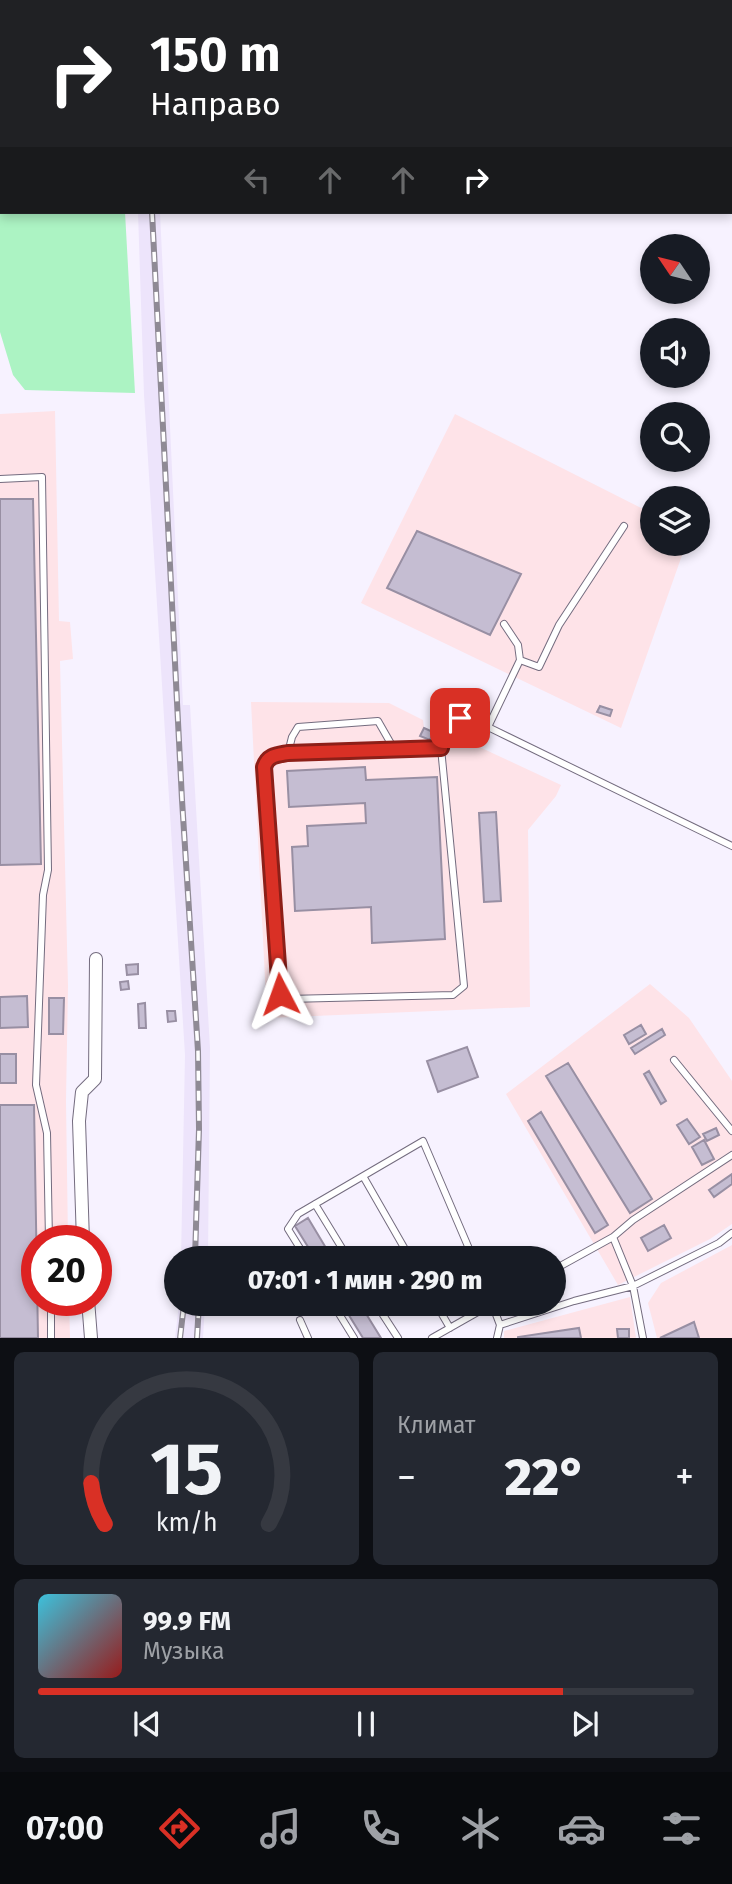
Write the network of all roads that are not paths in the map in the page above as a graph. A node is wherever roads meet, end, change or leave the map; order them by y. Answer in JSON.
{"nodes":[{"id":1,"x":0,"y":479,"type":"edge"},
{"id":2,"x":624,"y":526,"type":"dead end"},
{"id":3,"x":504,"y":624,"type":"dead end"},
{"id":4,"x":520,"y":660,"type":"junction"},
{"id":5,"x":488,"y":727,"type":"junction"},
{"id":6,"x":441,"y":748,"type":"junction"},
{"id":7,"x":394,"y":750,"type":"junction"},
{"id":8,"x":288,"y":753,"type":"junction"},
{"id":9,"x":732,"y":846,"type":"edge"},
{"id":10,"x":96,"y":959,"type":"dead end"},
{"id":11,"x":674,"y":1060,"type":"dead end"},
{"id":12,"x":732,"y":1131,"type":"edge"},
{"id":13,"x":732,"y":1155,"type":"edge"},
{"id":14,"x":363,"y":1176,"type":"junction"},
{"id":15,"x":315,"y":1204,"type":"junction"},
{"id":16,"x":49,"y":1225,"type":"edge"},
{"id":17,"x":82,"y":1225,"type":"edge"},
{"id":18,"x":732,"y":1233,"type":"edge"},
{"id":19,"x":613,"y":1237,"type":"junction"},
{"id":20,"x":299,"y":1246,"type":"edge"},
{"id":21,"x":341,"y":1246,"type":"edge"},
{"id":22,"x":403,"y":1246,"type":"edge"},
{"id":23,"x":468,"y":1246,"type":"edge"},
{"id":24,"x":566,"y":1263,"type":"edge"},
{"id":25,"x":633,"y":1286,"type":"junction"},
{"id":26,"x":51,"y":1316,"type":"edge"},
{"id":27,"x":89,"y":1316,"type":"edge"},
{"id":28,"x":340,"y":1316,"type":"edge"},
{"id":29,"x":384,"y":1316,"type":"edge"},
{"id":30,"x":443,"y":1316,"type":"edge"},
{"id":31,"x":471,"y":1316,"type":"edge"},
{"id":32,"x":497,"y":1316,"type":"edge"},
{"id":33,"x":300,"y":1320,"type":"dead end"},
{"id":34,"x":500,"y":1325,"type":"junction"},
{"id":35,"x":450,"y":1328,"type":"junction"},
{"id":36,"x":51,"y":1338,"type":"edge"},
{"id":37,"x":91,"y":1338,"type":"edge"},
{"id":38,"x":308,"y":1338,"type":"edge"},
{"id":39,"x":354,"y":1338,"type":"edge"},
{"id":40,"x":398,"y":1338,"type":"edge"},
{"id":41,"x":432,"y":1338,"type":"edge"},
{"id":42,"x":496,"y":1338,"type":"edge"},
{"id":43,"x":643,"y":1338,"type":"edge"}],
"edges":[{"from":1,"to":16,"type":"lane"},
{"from":2,"to":4,"type":"lane"},
{"from":3,"to":4,"type":"lane"},
{"from":4,"to":5,"type":"lane"},
{"from":5,"to":6,"type":"lane"},
{"from":5,"to":9,"type":"lane"},
{"from":6,"to":7,"type":"lane"},
{"from":6,"to":8,"type":"lane"},
{"from":7,"to":8,"type":"lane"},
{"from":7,"to":8,"type":"lane"},
{"from":10,"to":17,"type":"street"},
{"from":11,"to":12,"type":"lane"},
{"from":13,"to":19,"type":"lane"},
{"from":14,"to":15,"type":"lane"},
{"from":14,"to":22,"type":"lane"},
{"from":14,"to":23,"type":"lane"},
{"from":15,"to":20,"type":"lane"},
{"from":15,"to":21,"type":"lane"},
{"from":18,"to":25,"type":"lane"},
{"from":19,"to":24,"type":"lane"},
{"from":19,"to":25,"type":"lane"},
{"from":25,"to":34,"type":"lane"},
{"from":25,"to":43,"type":"lane"},
{"from":26,"to":36,"type":"lane"},
{"from":27,"to":37,"type":"street"},
{"from":28,"to":39,"type":"lane"},
{"from":29,"to":40,"type":"lane"},
{"from":30,"to":35,"type":"lane"},
{"from":31,"to":35,"type":"lane"},
{"from":32,"to":34,"type":"lane"},
{"from":33,"to":38,"type":"lane"},
{"from":34,"to":42,"type":"lane"},
{"from":35,"to":41,"type":"lane"}]}
